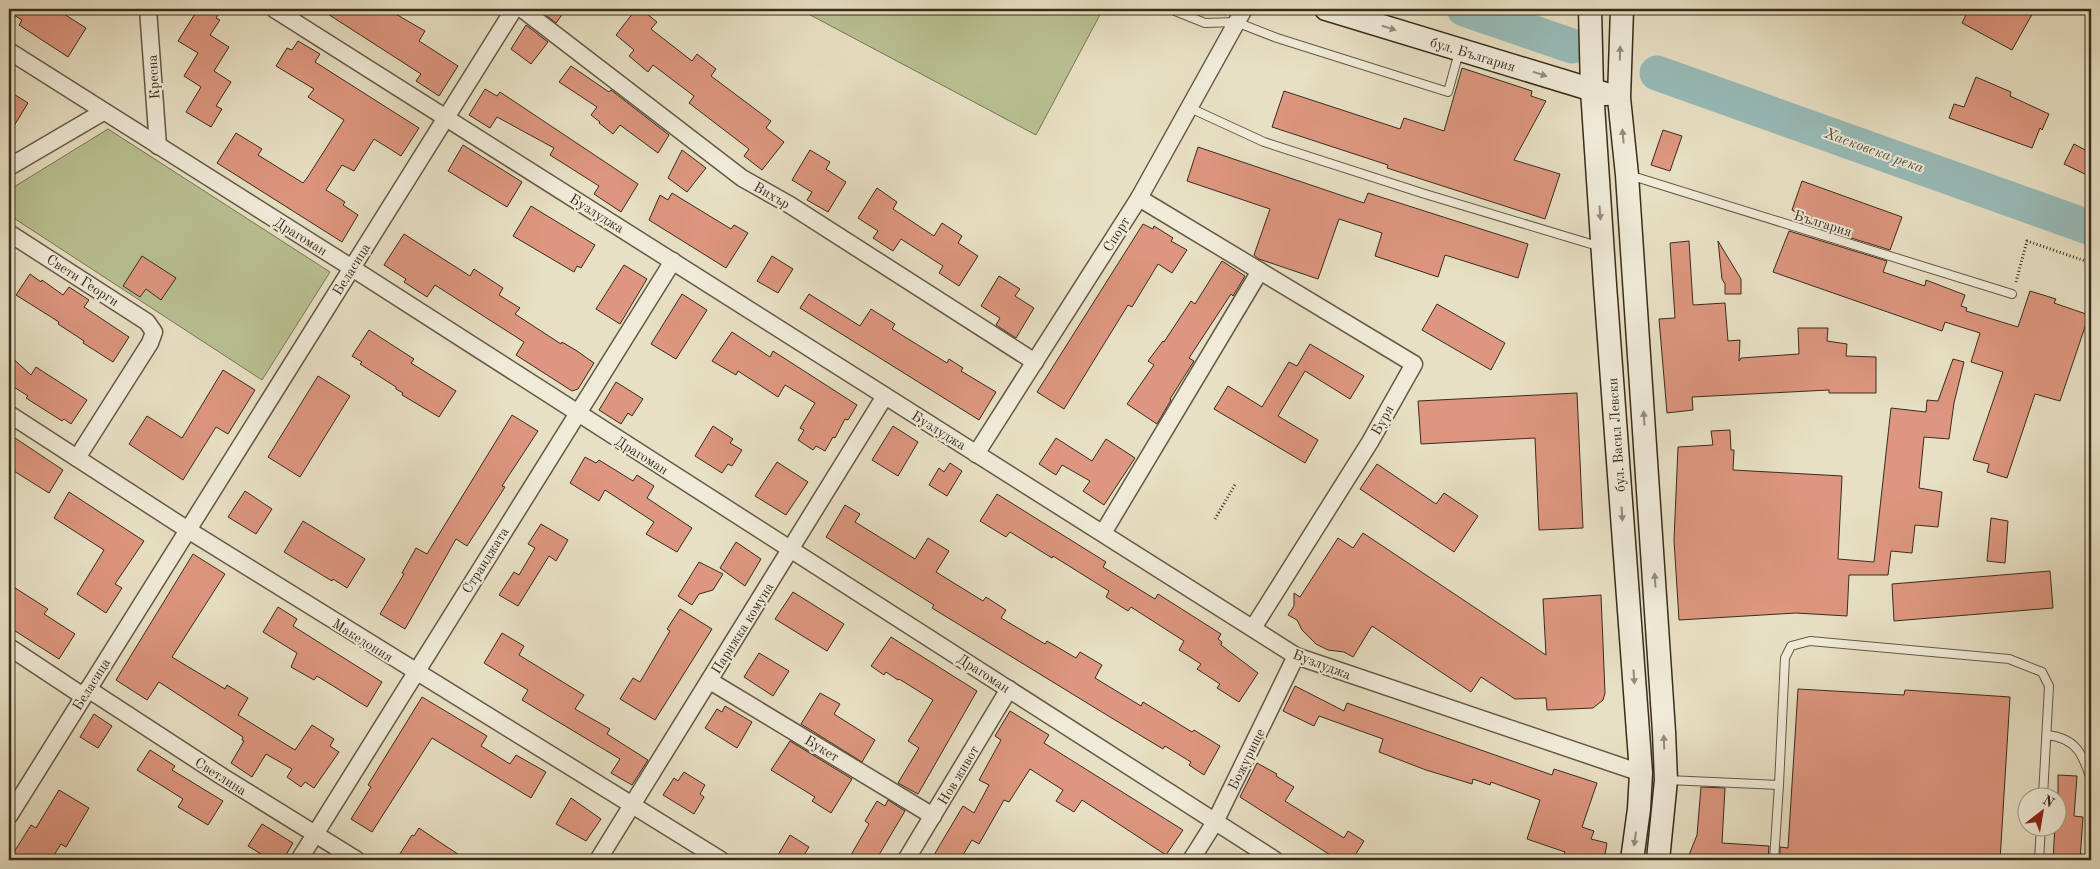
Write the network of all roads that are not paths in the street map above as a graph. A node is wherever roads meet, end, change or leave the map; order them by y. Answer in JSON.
{"nodes":[{"id":1,"x":148,"y":9,"type":"edge"},
{"id":2,"x":274,"y":9,"type":"edge"},
{"id":3,"x":514,"y":9,"type":"edge"},
{"id":4,"x":522,"y":9,"type":"edge"},
{"id":5,"x":1326,"y":9,"type":"edge"},
{"id":6,"x":1590,"y":9,"type":"edge"},
{"id":7,"x":1622,"y":9,"type":"edge"},
{"id":8,"x":1176,"y":11,"type":"dead end"},
{"id":9,"x":1240,"y":16,"type":"edge"},
{"id":10,"x":1460,"y":50,"type":"junction"},
{"id":11,"x":9,"y":51,"type":"edge"},
{"id":12,"x":1592,"y":90,"type":"junction"},
{"id":13,"x":1619,"y":98,"type":"junction"},
{"id":14,"x":1188,"y":107,"type":"junction"},
{"id":15,"x":103,"y":112,"type":"junction"},
{"id":16,"x":445,"y":118,"type":"junction"},
{"id":17,"x":158,"y":146,"type":"junction"},
{"id":18,"x":9,"y":167,"type":"edge"},
{"id":19,"x":1627,"y":174,"type":"junction"},
{"id":20,"x":1139,"y":198,"type":"junction"},
{"id":21,"x":9,"y":232,"type":"edge"},
{"id":22,"x":1602,"y":248,"type":"junction"},
{"id":23,"x":673,"y":262,"type":"junction"},
{"id":24,"x":352,"y":268,"type":"junction"},
{"id":25,"x":1260,"y":271,"type":"junction"},
{"id":26,"x":2012,"y":294,"type":"road end"},
{"id":27,"x":1035,"y":362,"type":"junction"},
{"id":28,"x":885,"y":396,"type":"junction"},
{"id":29,"x":9,"y":414,"type":"edge"},
{"id":30,"x":577,"y":414,"type":"junction"},
{"id":31,"x":976,"y":454,"type":"junction"},
{"id":32,"x":77,"y":458,"type":"junction"},
{"id":33,"x":188,"y":530,"type":"junction"},
{"id":34,"x":1103,"y":534,"type":"junction"},
{"id":35,"x":791,"y":550,"type":"junction"},
{"id":36,"x":1253,"y":628,"type":"junction"},
{"id":37,"x":9,"y":647,"type":"edge"},
{"id":38,"x":1296,"y":656,"type":"junction"},
{"id":39,"x":416,"y":673,"type":"junction"},
{"id":40,"x":710,"y":681,"type":"junction"},
{"id":41,"x":1009,"y":689,"type":"junction"},
{"id":42,"x":85,"y":692,"type":"junction"},
{"id":43,"x":2046,"y":735,"type":"junction"},
{"id":44,"x":1641,"y":773,"type":"junction"},
{"id":45,"x":1666,"y":780,"type":"junction"},
{"id":46,"x":2091,"y":780,"type":"edge"},
{"id":47,"x":1780,"y":785,"type":"junction"},
{"id":48,"x":2043,"y":786,"type":"edge"},
{"id":49,"x":632,"y":805,"type":"junction"},
{"id":50,"x":9,"y":816,"type":"edge"},
{"id":51,"x":933,"y":816,"type":"junction"},
{"id":52,"x":1215,"y":822,"type":"junction"},
{"id":53,"x":315,"y":834,"type":"junction"},
{"id":54,"x":2040,"y":836,"type":"edge"},
{"id":55,"x":299,"y":860,"type":"edge"},
{"id":56,"x":356,"y":860,"type":"edge"},
{"id":57,"x":598,"y":860,"type":"edge"},
{"id":58,"x":721,"y":860,"type":"edge"},
{"id":59,"x":906,"y":860,"type":"edge"},
{"id":60,"x":1191,"y":860,"type":"edge"},
{"id":61,"x":1275,"y":860,"type":"edge"},
{"id":62,"x":1632,"y":860,"type":"edge"},
{"id":63,"x":1658,"y":860,"type":"edge"},
{"id":64,"x":1774,"y":860,"type":"edge"},
{"id":65,"x":2039,"y":860,"type":"edge"}],
"edges":[{"from":1,"to":17,"type":"street","name":"Кресна"},
{"from":2,"to":16,"type":"street","name":"Бузлуджа"},
{"from":3,"to":16,"type":"street","name":"Беласица"},
{"from":4,"to":27,"type":"street","name":"Вихър"},
{"from":5,"to":10,"type":"main road","name":"бул. България","one_way":true},
{"from":6,"to":12,"type":"main road","name":"бул. Васил Левски"},
{"from":13,"to":7,"type":"main road","name":"бул. Васил Левски","one_way":true},
{"from":8,"to":9,"type":"lane"},
{"from":9,"to":10,"type":"lane"},
{"from":9,"to":14,"type":"street","name":"Спорт"},
{"from":10,"to":12,"type":"main road","name":"бул. България","one_way":true},
{"from":11,"to":15,"type":"street","name":"Драгоман"},
{"from":12,"to":13,"type":"main road","name":"бул. България"},
{"from":12,"to":22,"type":"main road","name":"бул. Васил Левски","one_way":true},
{"from":19,"to":13,"type":"main road","name":"бул. Васил Левски","one_way":true},
{"from":14,"to":20,"type":"street","name":"Спорт"},
{"from":14,"to":22,"type":"lane"},
{"from":15,"to":17,"type":"street","name":"Драгоман"},
{"from":15,"to":18,"type":"street"},
{"from":16,"to":23,"type":"street","name":"Бузлуджа"},
{"from":16,"to":24,"type":"street","name":"Беласица"},
{"from":17,"to":24,"type":"street","name":"Драгоман"},
{"from":19,"to":26,"type":"lane","name":"България"},
{"from":45,"to":19,"type":"main road","name":"бул. Васил Левски","one_way":true},
{"from":20,"to":25,"type":"street","name":"Буря"},
{"from":20,"to":27,"type":"street","name":"Спорт"},
{"from":21,"to":32,"type":"street","name":"Свети Георги"},
{"from":22,"to":44,"type":"main road","name":"бул. Васил Левски","one_way":true},
{"from":23,"to":28,"type":"street","name":"Бузлуджа"},
{"from":23,"to":30,"type":"street","name":"Странджата"},
{"from":24,"to":30,"type":"street","name":"Драгоман"},
{"from":24,"to":33,"type":"street","name":"Беласица"},
{"from":25,"to":34,"type":"street"},
{"from":25,"to":36,"type":"street","name":"Буря"},
{"from":27,"to":31,"type":"street","name":"Спорт"},
{"from":28,"to":31,"type":"street","name":"Бузлуджа"},
{"from":28,"to":35,"type":"street","name":"Парижка комуна"},
{"from":29,"to":32,"type":"street","name":"Македония"},
{"from":30,"to":35,"type":"street","name":"Драгоман"},
{"from":30,"to":39,"type":"street","name":"Странджата"},
{"from":31,"to":34,"type":"street","name":"Бузлуджа"},
{"from":32,"to":33,"type":"street","name":"Македония"},
{"from":33,"to":39,"type":"street","name":"Македония"},
{"from":33,"to":42,"type":"street","name":"Беласица"},
{"from":34,"to":36,"type":"street","name":"Бузлуджа"},
{"from":35,"to":40,"type":"street","name":"Парижка комуна"},
{"from":35,"to":41,"type":"street","name":"Драгоман"},
{"from":36,"to":38,"type":"street","name":"Бузлуджа"},
{"from":37,"to":42,"type":"street","name":"Светлина"},
{"from":38,"to":44,"type":"street","name":"Бузлуджа"},
{"from":38,"to":52,"type":"street","name":"Божурище"},
{"from":39,"to":49,"type":"street","name":"Македония"},
{"from":39,"to":53,"type":"street","name":"Странджата"},
{"from":40,"to":49,"type":"street","name":"Парижка комуна"},
{"from":40,"to":51,"type":"street","name":"Букет"},
{"from":41,"to":51,"type":"street","name":"Нов живот"},
{"from":41,"to":52,"type":"street","name":"Драгоман"},
{"from":42,"to":50,"type":"street","name":"Беласица"},
{"from":42,"to":53,"type":"street","name":"Светлина"},
{"from":43,"to":46,"type":"lane"},
{"from":43,"to":47,"type":"lane"},
{"from":43,"to":48,"type":"lane"},
{"from":44,"to":62,"type":"main road","name":"бул. Васил Левски","one_way":true},
{"from":45,"to":47,"type":"lane"},
{"from":45,"to":63,"type":"main road","name":"бул. Васил Левски"},
{"from":47,"to":64,"type":"lane"},
{"from":49,"to":57,"type":"street","name":"Парижка комуна"},
{"from":49,"to":58,"type":"street","name":"Македония"},
{"from":51,"to":59,"type":"street","name":"Нов живот"},
{"from":52,"to":60,"type":"street","name":"Божурище"},
{"from":52,"to":61,"type":"street","name":"Драгоман"},
{"from":53,"to":55,"type":"street","name":"Странджата"},
{"from":53,"to":56,"type":"street","name":"Светлина"},
{"from":54,"to":65,"type":"lane"}]}
